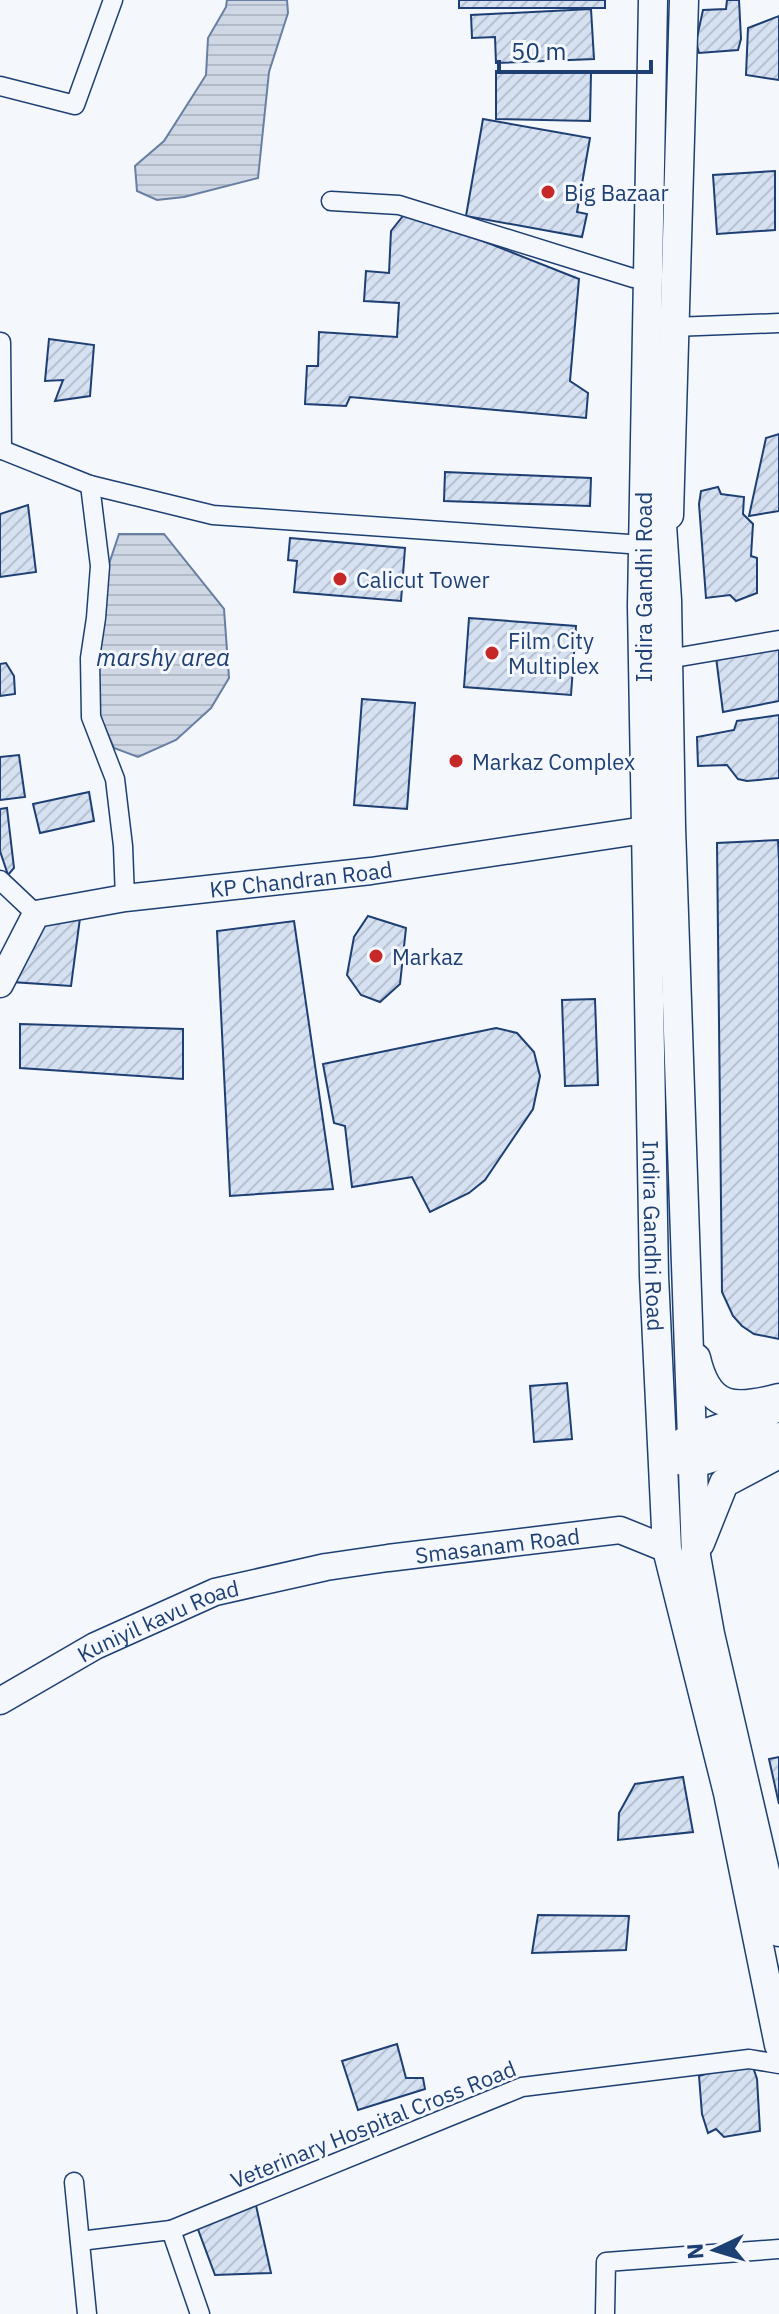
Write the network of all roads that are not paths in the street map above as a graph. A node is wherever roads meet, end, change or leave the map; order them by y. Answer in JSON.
{"nodes":[{"id":1,"x":113,"y":0,"type":"edge"},
{"id":2,"x":637,"y":0,"type":"edge"},
{"id":3,"x":653,"y":0,"type":"edge"},
{"id":4,"x":684,"y":0,"type":"edge"},
{"id":5,"x":0,"y":86,"type":"edge"},
{"id":6,"x":331,"y":201,"type":"dead end"},
{"id":7,"x":633,"y":278,"type":"junction"},
{"id":8,"x":779,"y":323,"type":"edge"},
{"id":9,"x":673,"y":327,"type":"junction"},
{"id":10,"x":1,"y":342,"type":"edge"},
{"id":11,"x":1,"y":450,"type":"edge"},
{"id":12,"x":90,"y":485,"type":"junction"},
{"id":13,"x":629,"y":544,"type":"junction"},
{"id":14,"x":655,"y":603,"type":"junction"},
{"id":15,"x":779,"y":640,"type":"edge"},
{"id":16,"x":668,"y":659,"type":"junction"},
{"id":17,"x":645,"y":830,"type":"junction"},
{"id":18,"x":0,"y":880,"type":"edge"},
{"id":19,"x":125,"y":898,"type":"junction"},
{"id":20,"x":36,"y":914,"type":"junction"},
{"id":21,"x":0,"y":984,"type":"edge"},
{"id":22,"x":689,"y":1322,"type":"junction"},
{"id":23,"x":779,"y":1398,"type":"edge"},
{"id":24,"x":779,"y":1408,"type":"edge"},
{"id":25,"x":779,"y":1437,"type":"edge"},
{"id":26,"x":692,"y":1451,"type":"junction"},
{"id":27,"x":662,"y":1454,"type":"junction"},
{"id":28,"x":779,"y":1454,"type":"edge"},
{"id":29,"x":667,"y":1549,"type":"junction"},
{"id":30,"x":696,"y":1556,"type":"junction"},
{"id":31,"x":326,"y":1567,"type":"joint"},
{"id":32,"x":0,"y":1701,"type":"edge"},
{"id":33,"x":779,"y":1932,"type":"edge"},
{"id":34,"x":779,"y":2045,"type":"edge"},
{"id":35,"x":779,"y":2064,"type":"edge"},
{"id":36,"x":74,"y":2182,"type":"dead end"},
{"id":37,"x":171,"y":2230,"type":"junction"},
{"id":38,"x":80,"y":2241,"type":"junction"},
{"id":39,"x":779,"y":2249,"type":"edge"},
{"id":40,"x":87,"y":2314,"type":"edge"},
{"id":41,"x":200,"y":2314,"type":"edge"},
{"id":42,"x":605,"y":2314,"type":"edge"}],
"edges":[{"from":1,"to":5,"type":"street"},
{"from":2,"to":7,"type":"main road"},
{"from":3,"to":14,"type":"main road","name":"Indira Gandhi Road"},
{"from":4,"to":9,"type":"main road"},
{"from":6,"to":7,"type":"street"},
{"from":7,"to":13,"type":"main road"},
{"from":8,"to":9,"type":"street"},
{"from":9,"to":14,"type":"main road"},
{"from":10,"to":11,"type":"street"},
{"from":11,"to":12,"type":"street"},
{"from":12,"to":13,"type":"street"},
{"from":12,"to":19,"type":"street"},
{"from":13,"to":14,"type":"main road"},
{"from":14,"to":16,"type":"main road","name":"Indira Gandhi Road"},
{"from":14,"to":17,"type":"main road","name":"Indira Gandhi Road"},
{"from":15,"to":16,"type":"street"},
{"from":16,"to":22,"type":"main road","name":"Indira Gandhi Road"},
{"from":17,"to":19,"type":"main road","name":"KP Chandran Road"},
{"from":17,"to":27,"type":"main road","name":"Indira Gandhi Road"},
{"from":18,"to":20,"type":"street"},
{"from":19,"to":20,"type":"main road","name":"KP Chandran Road"},
{"from":20,"to":21,"type":"main road"},
{"from":22,"to":23,"type":"main road"},
{"from":22,"to":26,"type":"main road","name":"Indira Gandhi Road"},
{"from":24,"to":26,"type":"main road"},
{"from":25,"to":26,"type":"main road"},
{"from":26,"to":27,"type":"main road"},
{"from":26,"to":30,"type":"main road","name":"Indira Gandhi Road"},
{"from":27,"to":29,"type":"main road","name":"Indira Gandhi Road"},
{"from":28,"to":30,"type":"main road"},
{"from":29,"to":31,"type":"main road","name":"Smasanam Road"},
{"from":29,"to":34,"type":"main road","name":"Indira Gandhi Road"},
{"from":30,"to":33,"type":"main road","name":"Indira Gandhi Road"},
{"from":31,"to":32,"type":"main road","name":"Kuniyil kavu Road"},
{"from":35,"to":37,"type":"street","name":"Veterinary Hospital Cross Road"},
{"from":36,"to":38,"type":"street"},
{"from":37,"to":38,"type":"street","name":"Veterinary Hospital Cross Road"},
{"from":37,"to":41,"type":"street"},
{"from":38,"to":40,"type":"street"},
{"from":39,"to":42,"type":"street"}]}
